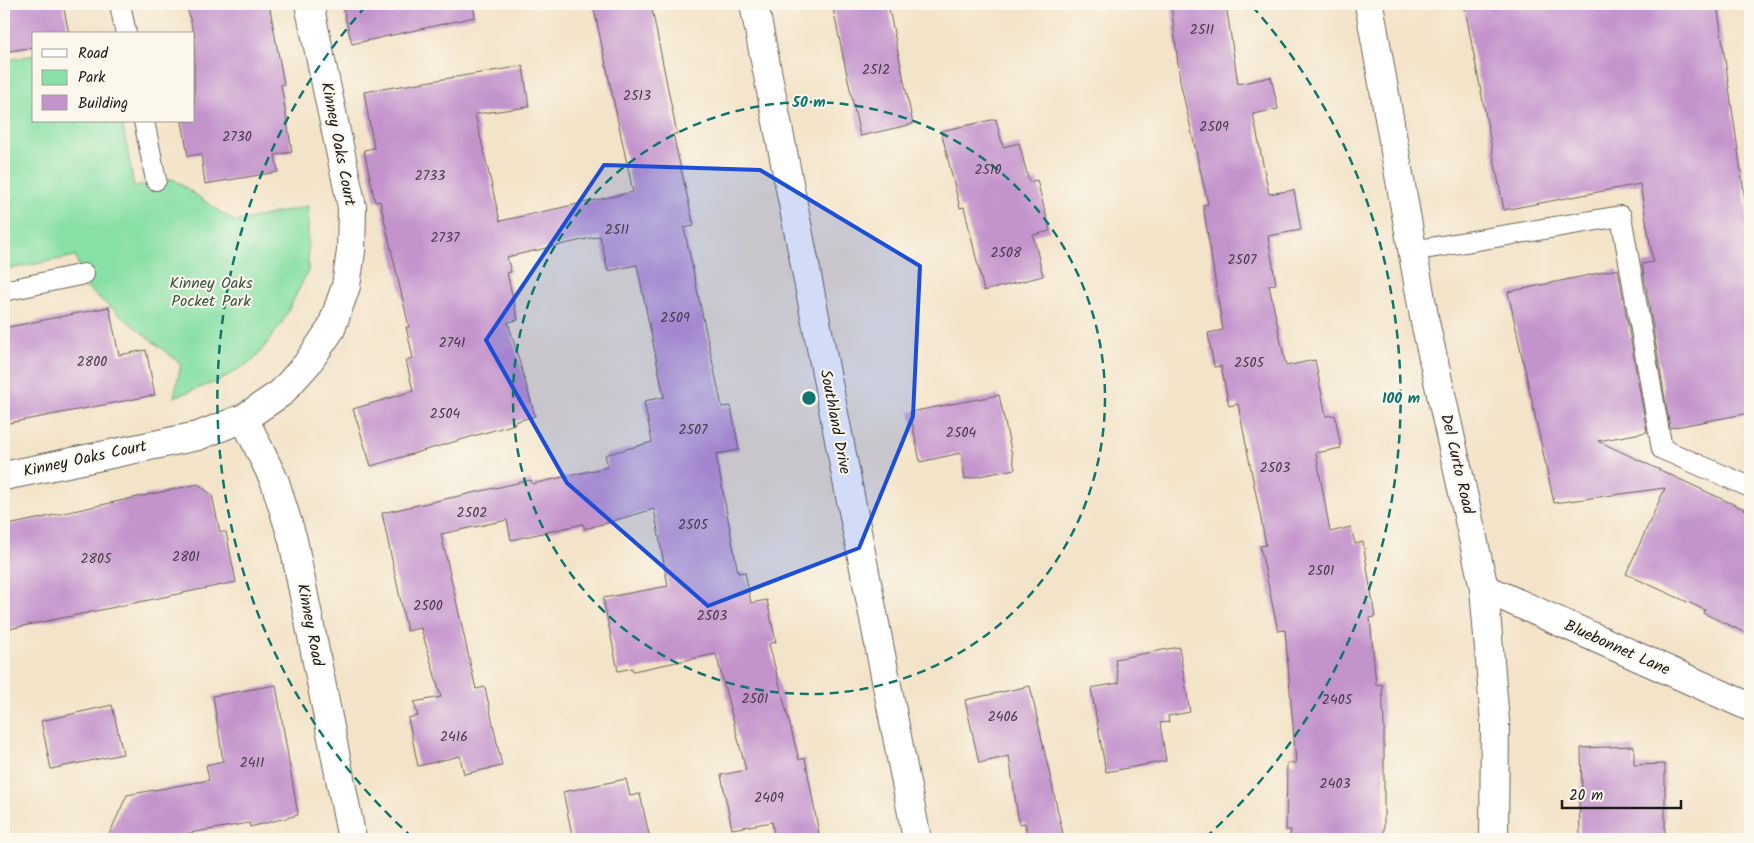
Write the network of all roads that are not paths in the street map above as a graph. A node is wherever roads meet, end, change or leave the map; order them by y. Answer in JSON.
{"nodes":[{"id":1,"x":120,"y":4,"type":"edge"},
{"id":2,"x":309,"y":4,"type":"edge"},
{"id":3,"x":754,"y":4,"type":"edge"},
{"id":4,"x":1369,"y":4,"type":"edge"},
{"id":5,"x":126,"y":32,"type":"edge"},
{"id":6,"x":144,"y":122,"type":"edge"},
{"id":7,"x":156,"y":180,"type":"dead end"},
{"id":8,"x":1412,"y":251,"type":"junction"},
{"id":9,"x":84,"y":274,"type":"dead end"},
{"id":10,"x":4,"y":291,"type":"edge"},
{"id":11,"x":244,"y":418,"type":"junction"},
{"id":12,"x":4,"y":476,"type":"edge"},
{"id":13,"x":1750,"y":487,"type":"edge"},
{"id":14,"x":1484,"y":588,"type":"junction"},
{"id":15,"x":1750,"y":707,"type":"edge"},
{"id":16,"x":352,"y":839,"type":"edge"},
{"id":17,"x":917,"y":839,"type":"edge"},
{"id":18,"x":1494,"y":839,"type":"edge"}],
"edges":[{"from":1,"to":5,"type":"lane"},
{"from":2,"to":11,"type":"street","name":"Kinney Oaks Court"},
{"from":3,"to":17,"type":"street","name":"Southland Drive"},
{"from":4,"to":8,"type":"street","name":"Del Curto Road"},
{"from":6,"to":7,"type":"lane"},
{"from":8,"to":13,"type":"lane"},
{"from":8,"to":14,"type":"street","name":"Del Curto Road"},
{"from":9,"to":10,"type":"lane"},
{"from":11,"to":12,"type":"street","name":"Kinney Oaks Court"},
{"from":11,"to":16,"type":"street","name":"Kinney Road"},
{"from":14,"to":15,"type":"street","name":"Bluebonnet Lane"},
{"from":14,"to":18,"type":"street","name":"Del Curto Road"}]}
